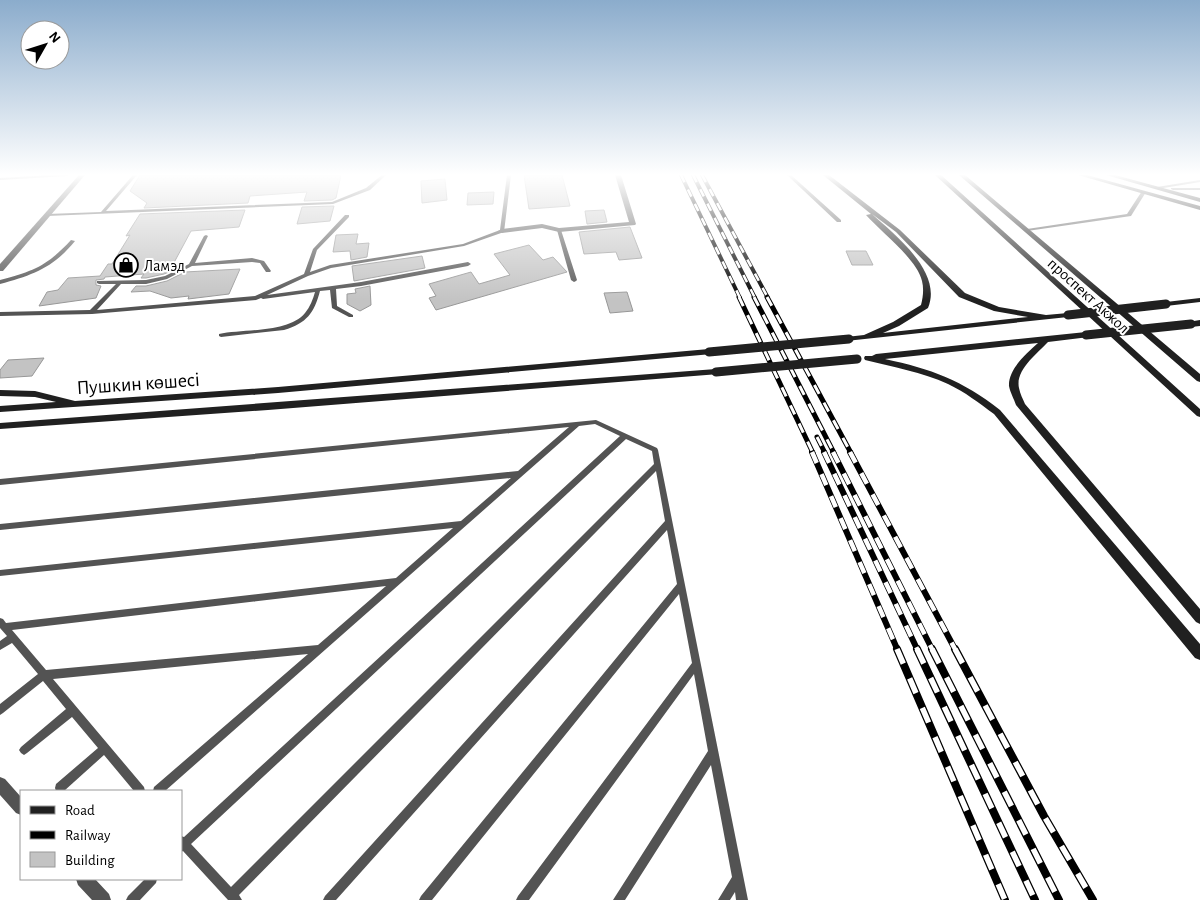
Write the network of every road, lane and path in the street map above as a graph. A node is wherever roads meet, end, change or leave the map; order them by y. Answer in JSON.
{"nodes":[{"id":1,"x":44,"y":217,"type":"edge"},
{"id":2,"x":346,"y":217,"type":"edge"},
{"id":3,"x":504,"y":217,"type":"edge"},
{"id":4,"x":631,"y":217,"type":"edge"},
{"id":5,"x":835,"y":217,"type":"edge"},
{"id":6,"x":870,"y":217,"type":"edge"},
{"id":7,"x":881,"y":217,"type":"edge"},
{"id":8,"x":984,"y":217,"type":"edge"},
{"id":9,"x":1012,"y":217,"type":"edge"},
{"id":10,"x":1115,"y":217,"type":"edge"},
{"id":11,"x":839,"y":221,"type":"dead end"},
{"id":12,"x":559,"y":230,"type":"junction"},
{"id":13,"x":1027,"y":230,"type":"junction"},
{"id":14,"x":502,"y":231,"type":"junction"},
{"id":15,"x":206,"y":236,"type":"dead end"},
{"id":16,"x":73,"y":241,"type":"dead end"},
{"id":17,"x":468,"y":264,"type":"dead end"},
{"id":18,"x":191,"y":265,"type":"junction"},
{"id":19,"x":0,"y":269,"type":"edge"},
{"id":20,"x":268,"y":271,"type":"dead end"},
{"id":21,"x":306,"y":274,"type":"junction"},
{"id":22,"x":574,"y":280,"type":"dead end"},
{"id":23,"x":0,"y":282,"type":"edge"},
{"id":24,"x":99,"y":282,"type":"dead end"},
{"id":25,"x":119,"y":283,"type":"junction"},
{"id":26,"x":333,"y":288,"type":"junction"},
{"id":27,"x":318,"y":290,"type":"junction"},
{"id":28,"x":256,"y":298,"type":"junction"},
{"id":29,"x":1200,"y":300,"type":"edge"},
{"id":30,"x":92,"y":312,"type":"junction"},
{"id":31,"x":0,"y":314,"type":"edge"},
{"id":32,"x":350,"y":316,"type":"dead end"},
{"id":33,"x":1044,"y":317,"type":"junction"},
{"id":34,"x":1196,"y":323,"type":"edge"},
{"id":35,"x":221,"y":335,"type":"dead end"},
{"id":36,"x":866,"y":337,"type":"junction"},
{"id":37,"x":1046,"y":339,"type":"junction"},
{"id":38,"x":862,"y":359,"type":"junction"},
{"id":39,"x":1200,"y":379,"type":"edge"},
{"id":40,"x":0,"y":393,"type":"edge"},
{"id":41,"x":82,"y":405,"type":"junction"},
{"id":42,"x":0,"y":409,"type":"edge"},
{"id":43,"x":1200,"y":414,"type":"edge"},
{"id":44,"x":578,"y":424,"type":"junction"},
{"id":45,"x":0,"y":426,"type":"edge"},
{"id":46,"x":625,"y":436,"type":"junction"},
{"id":47,"x":658,"y":464,"type":"junction"},
{"id":48,"x":520,"y":474,"type":"junction"},
{"id":49,"x":0,"y":482,"type":"edge"},
{"id":50,"x":669,"y":522,"type":"junction"},
{"id":51,"x":463,"y":524,"type":"junction"},
{"id":52,"x":0,"y":527,"type":"edge"},
{"id":53,"x":0,"y":573,"type":"edge"},
{"id":54,"x":398,"y":581,"type":"junction"},
{"id":55,"x":681,"y":585,"type":"junction"},
{"id":56,"x":1200,"y":618,"type":"edge"},
{"id":57,"x":2,"y":625,"type":"edge"},
{"id":58,"x":12,"y":637,"type":"junction"},
{"id":59,"x":0,"y":646,"type":"edge"},
{"id":60,"x":321,"y":648,"type":"junction"},
{"id":61,"x":1200,"y":654,"type":"edge"},
{"id":62,"x":696,"y":664,"type":"junction"},
{"id":63,"x":44,"y":675,"type":"junction"},
{"id":64,"x":0,"y":710,"type":"edge"},
{"id":65,"x":73,"y":710,"type":"junction"},
{"id":66,"x":104,"y":748,"type":"junction"},
{"id":67,"x":24,"y":750,"type":"dead end"},
{"id":68,"x":714,"y":751,"type":"junction"},
{"id":69,"x":0,"y":784,"type":"edge"},
{"id":70,"x":60,"y":788,"type":"dead end"},
{"id":71,"x":139,"y":790,"type":"edge"},
{"id":72,"x":159,"y":790,"type":"edge"},
{"id":73,"x":20,"y":807,"type":"edge"},
{"id":74,"x":182,"y":844,"type":"edge"},
{"id":75,"x":738,"y":877,"type":"junction"},
{"id":76,"x":85,"y":880,"type":"edge"},
{"id":77,"x":151,"y":880,"type":"edge"},
{"id":78,"x":233,"y":897,"type":"edge"},
{"id":79,"x":103,"y":900,"type":"edge"},
{"id":80,"x":132,"y":900,"type":"edge"},
{"id":81,"x":329,"y":900,"type":"edge"},
{"id":82,"x":425,"y":900,"type":"edge"},
{"id":83,"x":522,"y":900,"type":"edge"},
{"id":84,"x":619,"y":900,"type":"edge"},
{"id":85,"x":724,"y":900,"type":"edge"},
{"id":86,"x":742,"y":900,"type":"edge"}],
"edges":[{"from":1,"to":19,"type":"street"},
{"from":2,"to":21,"type":"lane"},
{"from":3,"to":14,"type":"lane"},
{"from":4,"to":12,"type":"street"},
{"from":5,"to":11,"type":"lane"},
{"from":6,"to":36,"type":"main road"},
{"from":7,"to":33,"type":"main road"},
{"from":8,"to":43,"type":"main road","name":"проспект Акжол"},
{"from":9,"to":13,"type":"main road","name":"проспект Акжол"},
{"from":10,"to":13,"type":"lane"},
{"from":12,"to":14,"type":"street"},
{"from":12,"to":22,"type":"lane"},
{"from":13,"to":39,"type":"main road","name":"проспект Акжол"},
{"from":14,"to":21,"type":"lane"},
{"from":15,"to":18,"type":"lane"},
{"from":16,"to":23,"type":"lane"},
{"from":17,"to":26,"type":"lane"},
{"from":18,"to":20,"type":"lane"},
{"from":18,"to":25,"type":"lane"},
{"from":21,"to":28,"type":"lane"},
{"from":24,"to":25,"type":"lane"},
{"from":25,"to":30,"type":"lane"},
{"from":26,"to":27,"type":"lane"},
{"from":26,"to":32,"type":"lane"},
{"from":27,"to":28,"type":"lane"},
{"from":27,"to":35,"type":"lane"},
{"from":28,"to":30,"type":"lane"},
{"from":29,"to":33,"type":"main road","bridge":true},
{"from":30,"to":31,"type":"lane"},
{"from":33,"to":36,"type":"main road","name":"Пушкин көшесі"},
{"from":34,"to":37,"type":"main road","name":"Пушкин көшесі","bridge":true},
{"from":36,"to":41,"type":"main road","name":"Пушкин көшесі","bridge":true},
{"from":37,"to":38,"type":"main road","name":"Пушкин көшесі"},
{"from":37,"to":56,"type":"main road"},
{"from":38,"to":45,"type":"main road","name":"Пушкин көшесі","bridge":true},
{"from":38,"to":61,"type":"main road"},
{"from":40,"to":41,"type":"main road"},
{"from":41,"to":42,"type":"main road","name":"Пушкин көшесі"},
{"from":44,"to":46,"type":"lane"},
{"from":44,"to":48,"type":"lane"},
{"from":44,"to":49,"type":"lane"},
{"from":46,"to":47,"type":"lane"},
{"from":46,"to":74,"type":"lane"},
{"from":47,"to":50,"type":"lane"},
{"from":47,"to":78,"type":"lane"},
{"from":48,"to":51,"type":"lane"},
{"from":48,"to":52,"type":"lane"},
{"from":50,"to":55,"type":"lane"},
{"from":50,"to":81,"type":"lane"},
{"from":51,"to":53,"type":"lane"},
{"from":51,"to":54,"type":"lane"},
{"from":54,"to":57,"type":"lane"},
{"from":54,"to":60,"type":"lane"},
{"from":55,"to":62,"type":"lane"},
{"from":55,"to":82,"type":"lane"},
{"from":57,"to":58,"type":"lane"},
{"from":58,"to":59,"type":"lane"},
{"from":58,"to":63,"type":"lane"},
{"from":60,"to":63,"type":"lane"},
{"from":60,"to":72,"type":"lane"},
{"from":62,"to":68,"type":"lane"},
{"from":62,"to":83,"type":"lane"},
{"from":63,"to":64,"type":"lane"},
{"from":63,"to":65,"type":"lane"},
{"from":65,"to":66,"type":"lane"},
{"from":65,"to":67,"type":"lane"},
{"from":66,"to":70,"type":"lane"},
{"from":66,"to":71,"type":"lane"},
{"from":68,"to":75,"type":"lane"},
{"from":68,"to":84,"type":"lane"},
{"from":69,"to":73,"type":"street"},
{"from":74,"to":78,"type":"lane"},
{"from":75,"to":85,"type":"lane"},
{"from":75,"to":86,"type":"lane"},
{"from":76,"to":79,"type":"street"},
{"from":77,"to":80,"type":"lane"}]}
